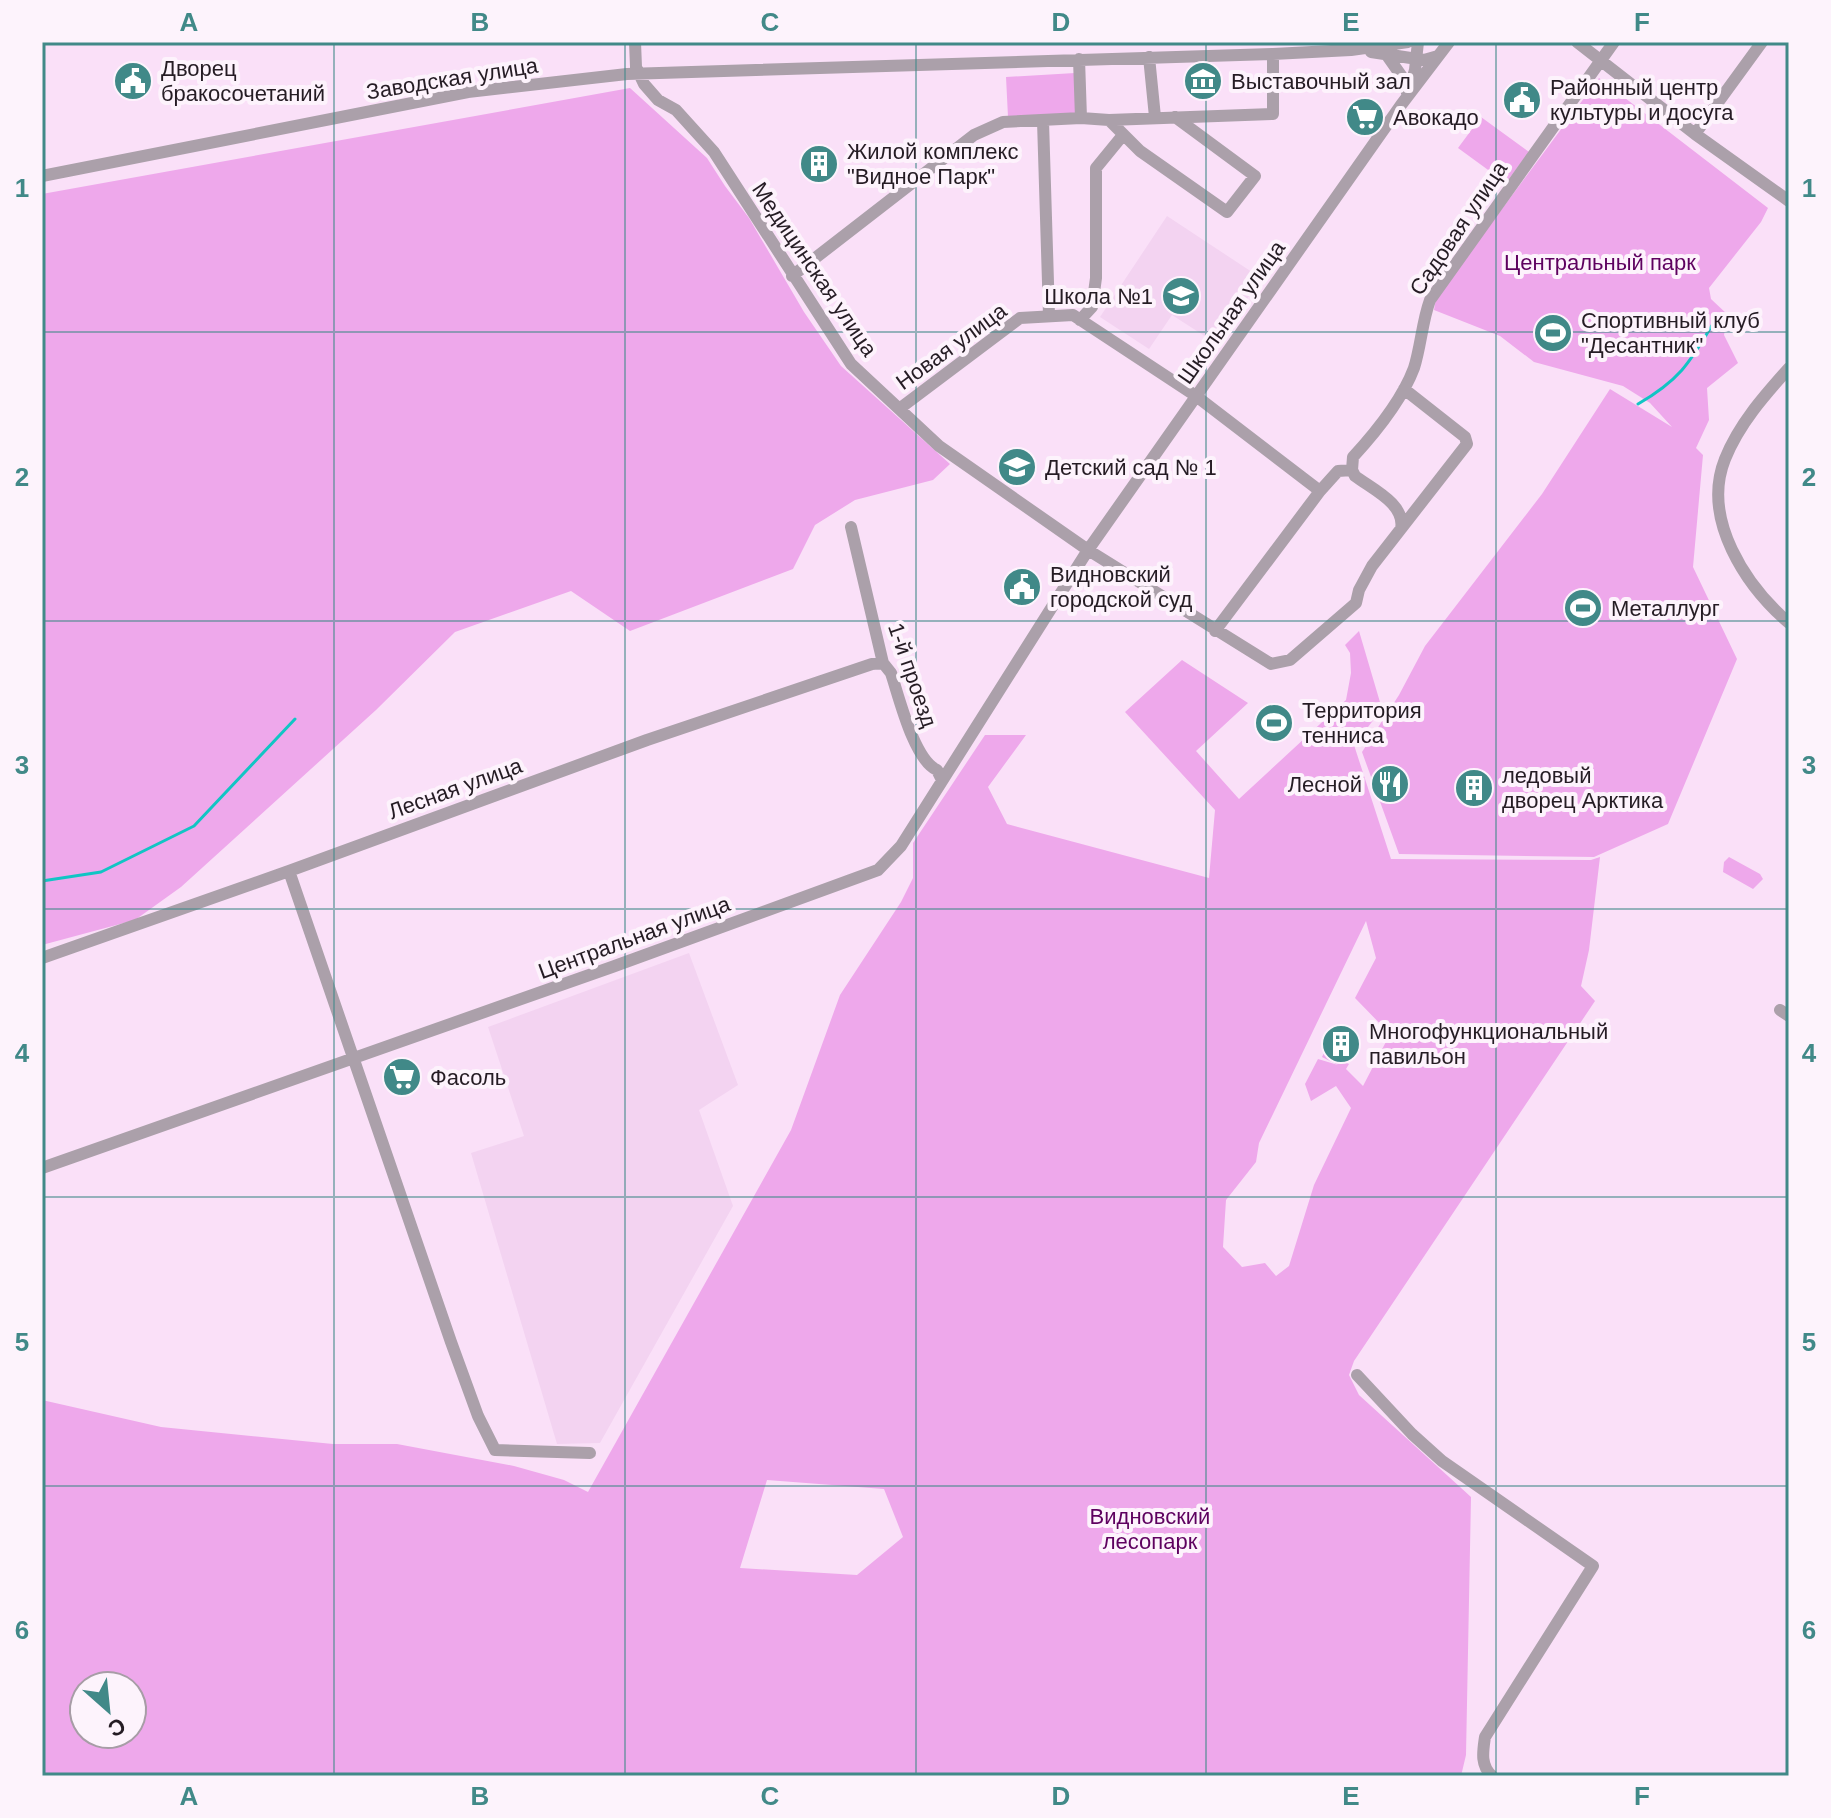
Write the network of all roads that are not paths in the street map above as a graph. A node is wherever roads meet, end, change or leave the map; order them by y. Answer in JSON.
{"nodes":[{"id":1,"x":635,"y":42,"type":"edge"},
{"id":2,"x":1408,"y":42,"type":"edge"},
{"id":3,"x":1418,"y":42,"type":"edge"},
{"id":4,"x":1439,"y":42,"type":"edge"},
{"id":5,"x":1449,"y":42,"type":"edge"},
{"id":6,"x":1577,"y":42,"type":"edge"},
{"id":7,"x":1614,"y":42,"type":"edge"},
{"id":8,"x":1762,"y":42,"type":"edge"},
{"id":9,"x":1353,"y":49,"type":"junction"},
{"id":10,"x":1273,"y":54,"type":"junction"},
{"id":11,"x":1386,"y":54,"type":"junction"},
{"id":12,"x":1438,"y":56,"type":"junction"},
{"id":13,"x":1149,"y":57,"type":"junction"},
{"id":14,"x":1079,"y":59,"type":"junction"},
{"id":15,"x":1417,"y":59,"type":"junction"},
{"id":16,"x":1600,"y":60,"type":"junction"},
{"id":17,"x":639,"y":74,"type":"junction"},
{"id":18,"x":1406,"y":98,"type":"junction"},
{"id":19,"x":1155,"y":117,"type":"junction"},
{"id":20,"x":1175,"y":117,"type":"junction"},
{"id":21,"x":1081,"y":118,"type":"junction"},
{"id":22,"x":1109,"y":120,"type":"junction"},
{"id":23,"x":1043,"y":121,"type":"junction"},
{"id":24,"x":1695,"y":134,"type":"junction"},
{"id":25,"x":1123,"y":135,"type":"junction"},
{"id":26,"x":42,"y":176,"type":"edge"},
{"id":27,"x":1789,"y":201,"type":"edge"},
{"id":28,"x":792,"y":276,"type":"junction"},
{"id":29,"x":1049,"y":315,"type":"junction"},
{"id":30,"x":1080,"y":320,"type":"junction"},
{"id":31,"x":1789,"y":368,"type":"edge"},
{"id":32,"x":1404,"y":389,"type":"junction"},
{"id":33,"x":1196,"y":396,"type":"junction"},
{"id":34,"x":899,"y":409,"type":"junction"},
{"id":35,"x":1352,"y":470,"type":"junction"},
{"id":36,"x":1320,"y":491,"type":"junction"},
{"id":37,"x":851,"y":527,"type":"dead end"},
{"id":38,"x":1401,"y":529,"type":"junction"},
{"id":39,"x":1088,"y":550,"type":"junction"},
{"id":40,"x":1789,"y":623,"type":"edge"},
{"id":41,"x":1215,"y":631,"type":"junction"},
{"id":42,"x":883,"y":663,"type":"junction"},
{"id":43,"x":942,"y":780,"type":"junction"},
{"id":44,"x":289,"y":871,"type":"junction"},
{"id":45,"x":42,"y":958,"type":"edge"},
{"id":46,"x":354,"y":1057,"type":"junction"},
{"id":47,"x":42,"y":1168,"type":"edge"},
{"id":48,"x":1357,"y":1375,"type":"dead end"},
{"id":49,"x":590,"y":1453,"type":"dead end"},
{"id":50,"x":1492,"y":1776,"type":"edge"}],
"edges":[{"from":1,"to":17,"type":"street"},
{"from":2,"to":9,"type":"street"},
{"from":3,"to":15,"type":"street"},
{"from":4,"to":12,"type":"street"},
{"from":5,"to":12,"type":"street","name":"Школьная улица"},
{"from":6,"to":16,"type":"street"},
{"from":7,"to":16,"type":"street","name":"Садовая улица"},
{"from":8,"to":24,"type":"street"},
{"from":9,"to":10,"type":"street","name":"Заводская улица"},
{"from":9,"to":11,"type":"street"},
{"from":10,"to":13,"type":"street","name":"Заводская улица"},
{"from":10,"to":20,"type":"street"},
{"from":11,"to":15,"type":"street"},
{"from":11,"to":18,"type":"street"},
{"from":12,"to":15,"type":"street"},
{"from":12,"to":18,"type":"street","name":"Школьная улица"},
{"from":13,"to":14,"type":"street","name":"Заводская улица"},
{"from":13,"to":19,"type":"street"},
{"from":14,"to":17,"type":"street","name":"Заводская улица"},
{"from":14,"to":21,"type":"street"},
{"from":15,"to":18,"type":"street"},
{"from":16,"to":24,"type":"street"},
{"from":16,"to":32,"type":"street","name":"Садовая улица"},
{"from":17,"to":26,"type":"street","name":"Заводская улица"},
{"from":17,"to":28,"type":"street","name":"Медицинская улица"},
{"from":18,"to":33,"type":"street","name":"Школьная улица"},
{"from":19,"to":20,"type":"street"},
{"from":19,"to":22,"type":"street"},
{"from":20,"to":25,"type":"street"},
{"from":21,"to":22,"type":"street"},
{"from":21,"to":23,"type":"street"},
{"from":22,"to":25,"type":"street"},
{"from":23,"to":28,"type":"street"},
{"from":23,"to":29,"type":"street"},
{"from":24,"to":27,"type":"street"},
{"from":25,"to":30,"type":"street"},
{"from":28,"to":34,"type":"street","name":"Медицинская улица"},
{"from":29,"to":30,"type":"street","name":"Новая улица"},
{"from":29,"to":34,"type":"street","name":"Новая улица"},
{"from":30,"to":33,"type":"street","name":"Новая улица"},
{"from":31,"to":40,"type":"street"},
{"from":32,"to":35,"type":"street","name":"Садовая улица"},
{"from":32,"to":38,"type":"street"},
{"from":33,"to":36,"type":"street","name":"Новая улица"},
{"from":33,"to":39,"type":"street","name":"Школьная улица"},
{"from":34,"to":39,"type":"street","name":"Медицинская улица"},
{"from":35,"to":36,"type":"street"},
{"from":35,"to":38,"type":"street"},
{"from":36,"to":41,"type":"street"},
{"from":37,"to":42,"type":"street","name":"1-й проезд"},
{"from":38,"to":41,"type":"street","name":"Медицинская улица"},
{"from":39,"to":41,"type":"street","name":"Медицинская улица"},
{"from":39,"to":43,"type":"street","name":"Центральная улица"},
{"from":42,"to":43,"type":"street","name":"1-й проезд"},
{"from":42,"to":44,"type":"street","name":"Лесная улица"},
{"from":43,"to":46,"type":"street","name":"Центральная улица"},
{"from":44,"to":45,"type":"street","name":"Лесная улица"},
{"from":44,"to":46,"type":"street"},
{"from":46,"to":47,"type":"street","name":"Центральная улица"},
{"from":46,"to":49,"type":"street"},
{"from":48,"to":50,"type":"street"}]}
